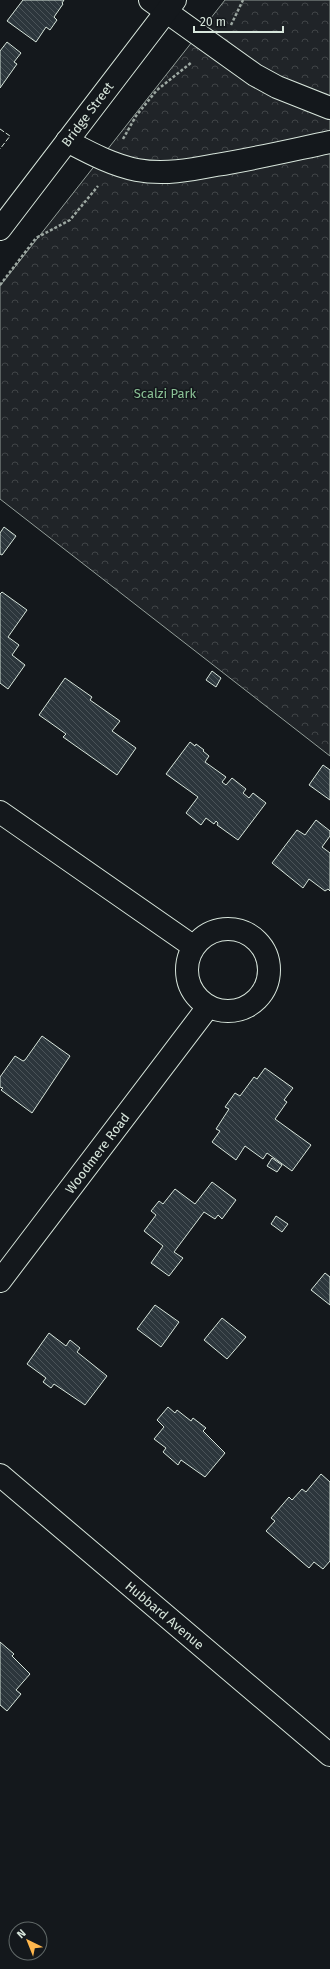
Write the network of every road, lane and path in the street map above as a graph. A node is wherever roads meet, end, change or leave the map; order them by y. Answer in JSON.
{"nodes":[{"id":1,"x":164,"y":4,"type":"edge"},
{"id":2,"x":330,"y":108,"type":"edge"},
{"id":3,"x":67,"y":141,"type":"junction"},
{"id":4,"x":330,"y":142,"type":"edge"},
{"id":5,"x":0,"y":229,"type":"edge"},
{"id":6,"x":0,"y":812,"type":"edge"},
{"id":7,"x":194,"y":947,"type":"junction"},
{"id":8,"x":208,"y":1007,"type":"junction"},
{"id":9,"x":0,"y":1281,"type":"edge"},
{"id":10,"x":0,"y":1475,"type":"edge"},
{"id":11,"x":330,"y":1755,"type":"edge"}],
"edges":[{"from":1,"to":2,"type":"street"},
{"from":1,"to":3,"type":"street","name":"Bridge Street"},
{"from":3,"to":4,"type":"street"},
{"from":3,"to":5,"type":"street","name":"Bridge Street"},
{"from":6,"to":7,"type":"street"},
{"from":7,"to":8,"type":"street"},
{"from":7,"to":8,"type":"street"},
{"from":8,"to":9,"type":"street","name":"Woodmere Road"},
{"from":10,"to":11,"type":"street","name":"Hubbard Avenue"}]}
